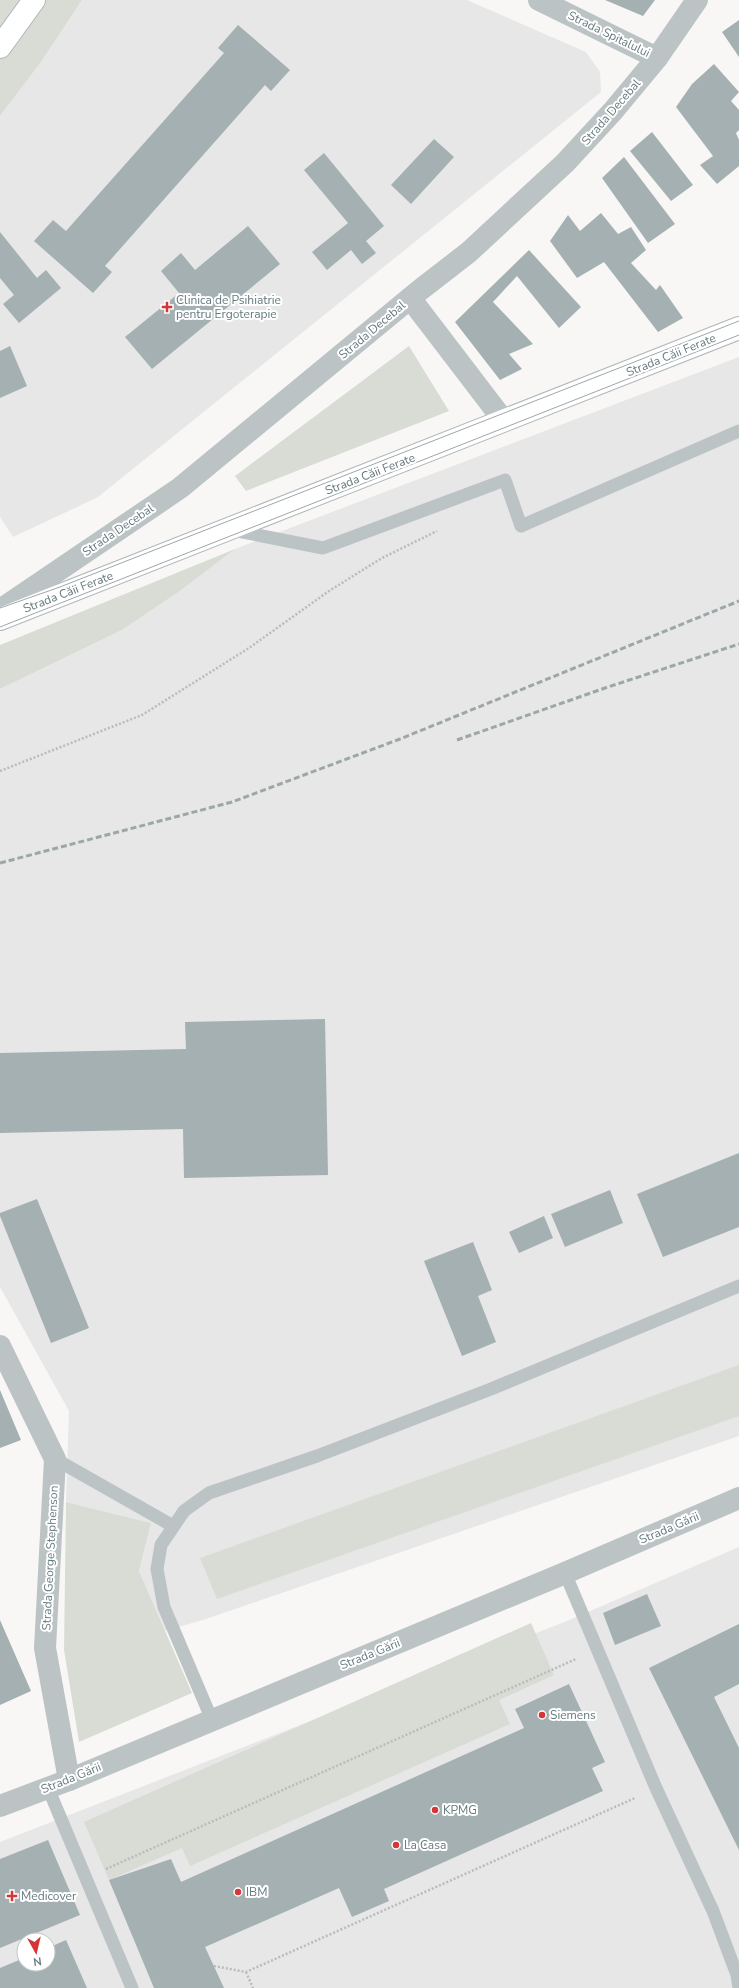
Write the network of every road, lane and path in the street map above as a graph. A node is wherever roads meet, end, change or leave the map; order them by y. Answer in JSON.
{"nodes":[{"id":1,"x":34,"y":0,"type":"edge"},
{"id":2,"x":539,"y":0,"type":"edge"},
{"id":3,"x":697,"y":0,"type":"edge"},
{"id":4,"x":0,"y":47,"type":"edge"},
{"id":5,"x":657,"y":58,"type":"junction"},
{"id":6,"x":410,"y":298,"type":"junction"},
{"id":7,"x":739,"y":328,"type":"edge"},
{"id":8,"x":504,"y":421,"type":"junction"},
{"id":9,"x":739,"y":431,"type":"edge"},
{"id":10,"x":228,"y":529,"type":"junction"},
{"id":11,"x":443,"y":529,"type":"dead end"},
{"id":12,"x":0,"y":610,"type":"edge"},
{"id":13,"x":0,"y":619,"type":"edge"},
{"id":14,"x":0,"y":771,"type":"edge"},
{"id":15,"x":739,"y":1286,"type":"edge"},
{"id":16,"x":0,"y":1346,"type":"edge"},
{"id":17,"x":56,"y":1459,"type":"junction"},
{"id":18,"x":739,"y":1498,"type":"edge"},
{"id":19,"x":173,"y":1526,"type":"junction"},
{"id":20,"x":565,"y":1574,"type":"junction"},
{"id":21,"x":596,"y":1650,"type":"junction"},
{"id":22,"x":212,"y":1720,"type":"junction"},
{"id":23,"x":69,"y":1780,"type":"junction"},
{"id":24,"x":48,"y":1788,"type":"junction"},
{"id":25,"x":656,"y":1788,"type":"junction"},
{"id":26,"x":0,"y":1806,"type":"edge"},
{"id":27,"x":85,"y":1878,"type":"junction"},
{"id":28,"x":214,"y":1966,"type":"dead end"},
{"id":29,"x":246,"y":1972,"type":"junction"},
{"id":30,"x":132,"y":1988,"type":"edge"},
{"id":31,"x":253,"y":1988,"type":"edge"},
{"id":32,"x":739,"y":1988,"type":"edge"}],
"edges":[{"from":1,"to":4,"type":"main road"},
{"from":2,"to":5,"type":"street","name":"Strada Spitalului"},
{"from":3,"to":5,"type":"street","name":"Strada Decebal"},
{"from":5,"to":6,"type":"street","name":"Strada Decebal"},
{"from":6,"to":8,"type":"street"},
{"from":6,"to":12,"type":"street","name":"Strada Decebal"},
{"from":7,"to":8,"type":"main road","name":"Strada Căii Ferate"},
{"from":8,"to":10,"type":"main road","name":"Strada Căii Ferate"},
{"from":9,"to":10,"type":"lane"},
{"from":10,"to":13,"type":"main road","name":"Strada Căii Ferate"},
{"from":11,"to":14,"type":"path"},
{"from":15,"to":19,"type":"lane"},
{"from":16,"to":17,"type":"street","name":"Strada George Stephenson"},
{"from":17,"to":19,"type":"lane"},
{"from":17,"to":23,"type":"street","name":"Strada George Stephenson"},
{"from":18,"to":20,"type":"street","name":"Strada Gării"},
{"from":19,"to":22,"type":"lane"},
{"from":20,"to":21,"type":"lane"},
{"from":20,"to":22,"type":"street","name":"Strada Gării"},
{"from":21,"to":25,"type":"lane"},
{"from":21,"to":27,"type":"path"},
{"from":22,"to":23,"type":"street","name":"Strada Gării"},
{"from":23,"to":24,"type":"street","name":"Strada Gării"},
{"from":24,"to":26,"type":"street","name":"Strada Gării"},
{"from":24,"to":27,"type":"lane"},
{"from":25,"to":29,"type":"path"},
{"from":25,"to":32,"type":"lane"},
{"from":27,"to":30,"type":"lane"},
{"from":28,"to":29,"type":"path"},
{"from":29,"to":31,"type":"path"}]}
